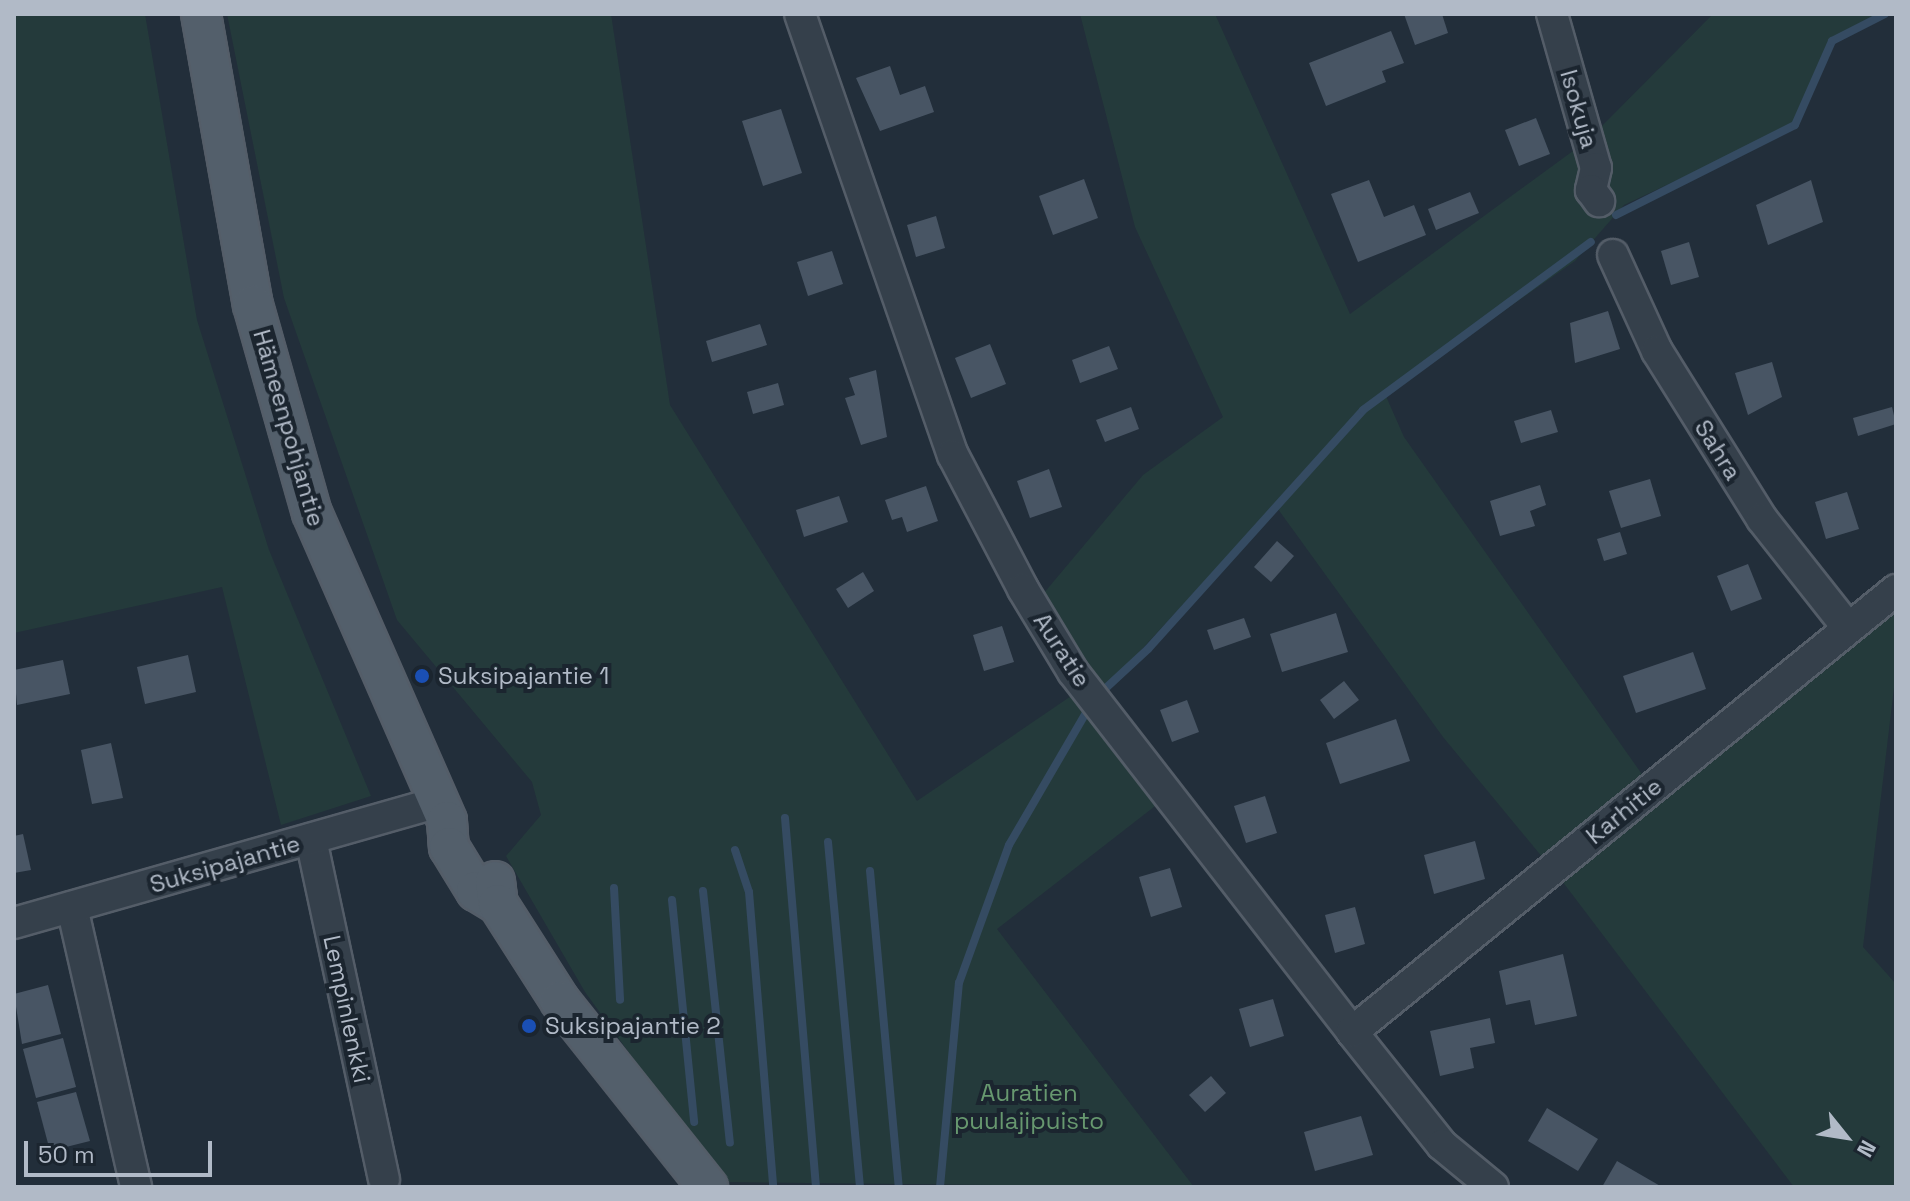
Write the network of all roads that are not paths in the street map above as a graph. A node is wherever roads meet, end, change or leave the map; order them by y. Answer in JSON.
{"nodes":[{"id":1,"x":201,"y":14,"type":"edge"},
{"id":2,"x":800,"y":14,"type":"edge"},
{"id":3,"x":1552,"y":14,"type":"edge"},
{"id":4,"x":1599,"y":201,"type":"dead end"},
{"id":5,"x":1613,"y":255,"type":"dead end"},
{"id":6,"x":1896,"y":590,"type":"edge"},
{"id":7,"x":1848,"y":628,"type":"junction"},
{"id":8,"x":442,"y":812,"type":"junction"},
{"id":9,"x":311,"y":839,"type":"junction"},
{"id":10,"x":72,"y":907,"type":"junction"},
{"id":11,"x":14,"y":923,"type":"edge"},
{"id":12,"x":1352,"y":1032,"type":"junction"},
{"id":13,"x":384,"y":1179,"type":"dead end"},
{"id":14,"x":136,"y":1187,"type":"edge"},
{"id":15,"x":708,"y":1187,"type":"edge"},
{"id":16,"x":1493,"y":1187,"type":"edge"}],
"edges":[{"from":1,"to":8,"type":"main road","name":"Hämeenpohjantie"},
{"from":2,"to":12,"type":"street","name":"Auratie"},
{"from":3,"to":4,"type":"street","name":"Isokuja"},
{"from":5,"to":7,"type":"street","name":"Sahra"},
{"from":6,"to":7,"type":"street","name":"Karhitie"},
{"from":7,"to":12,"type":"street","name":"Karhitie"},
{"from":8,"to":9,"type":"street","name":"Suksipajantie"},
{"from":8,"to":15,"type":"main road","name":"Hämeenpohjantie"},
{"from":9,"to":10,"type":"street","name":"Suksipajantie"},
{"from":9,"to":13,"type":"street","name":"Lempinlenkki"},
{"from":10,"to":11,"type":"street","name":"Suksipajantie"},
{"from":10,"to":14,"type":"street"},
{"from":12,"to":16,"type":"street","name":"Auratie"}]}
